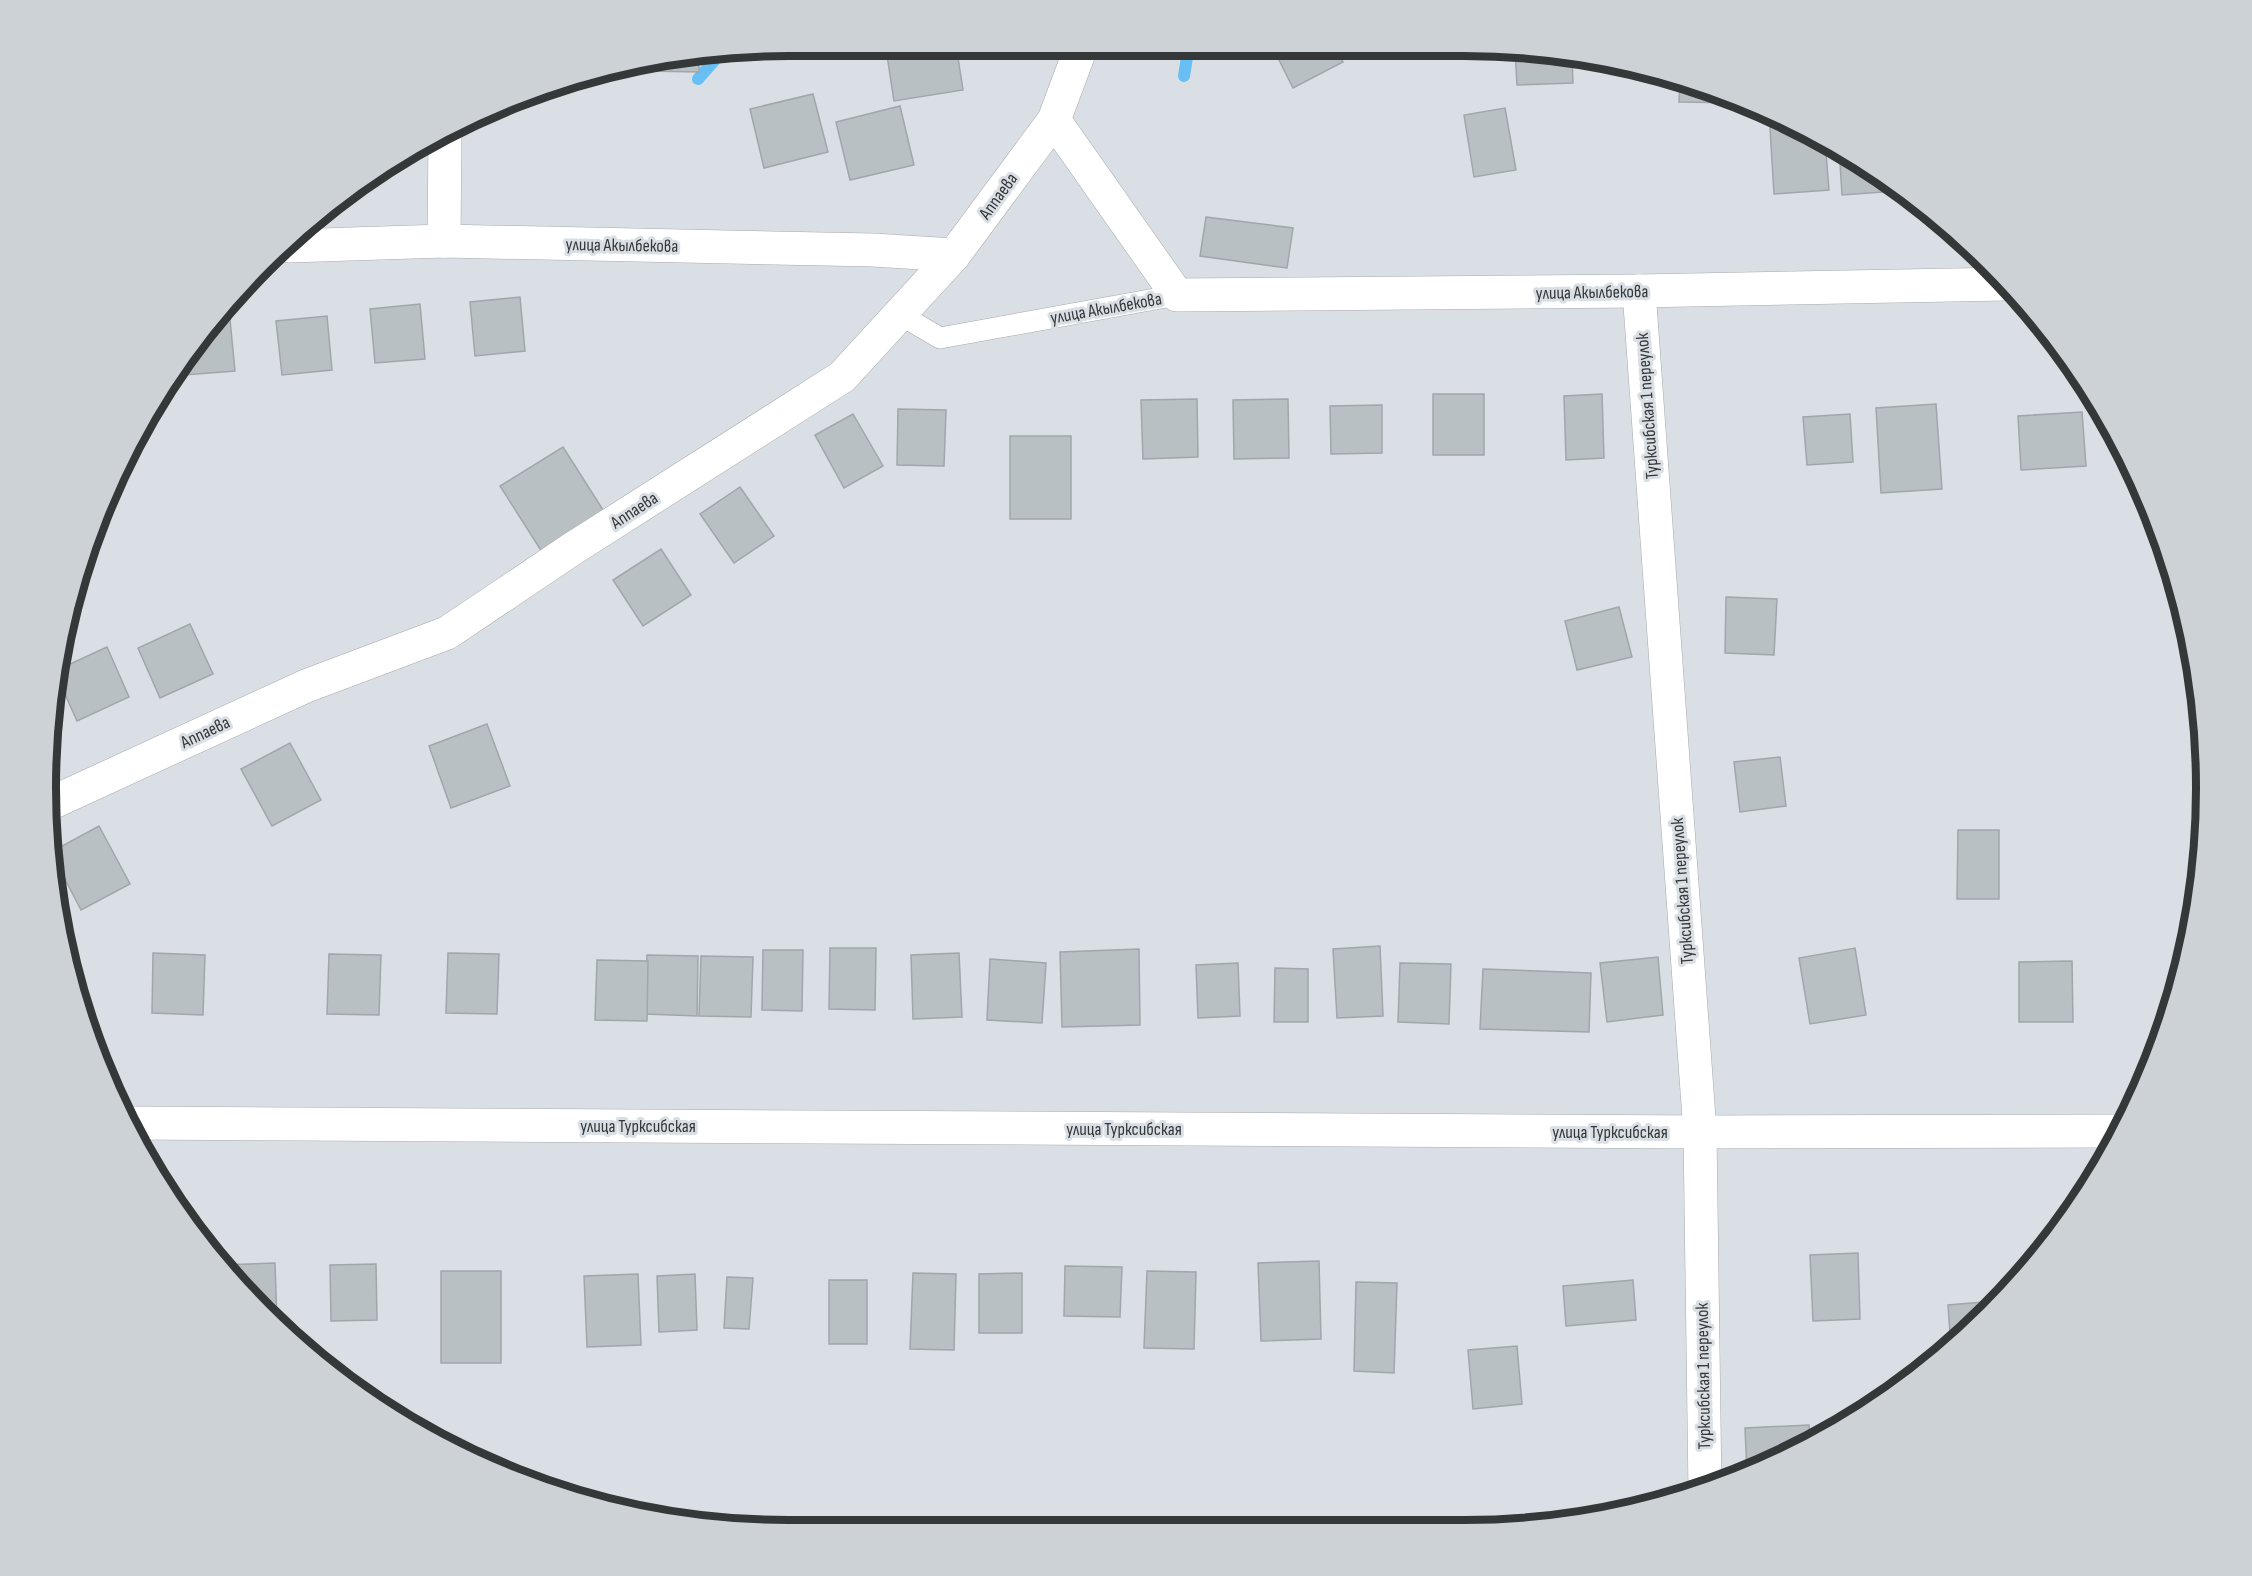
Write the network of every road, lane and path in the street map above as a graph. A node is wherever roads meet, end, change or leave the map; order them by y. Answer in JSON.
{"nodes":[{"id":1,"x":1078,"y":56,"type":"edge"},
{"id":2,"x":1054,"y":120,"type":"junction"},
{"id":3,"x":445,"y":141,"type":"edge"},
{"id":4,"x":444,"y":241,"type":"junction"},
{"id":5,"x":296,"y":246,"type":"edge"},
{"id":6,"x":954,"y":255,"type":"junction"},
{"id":7,"x":1995,"y":284,"type":"edge"},
{"id":8,"x":1639,"y":291,"type":"junction"},
{"id":9,"x":1177,"y":295,"type":"junction"},
{"id":10,"x":899,"y":314,"type":"junction"},
{"id":11,"x":56,"y":801,"type":"edge"},
{"id":12,"x":137,"y":1123,"type":"edge"},
{"id":13,"x":2111,"y":1131,"type":"edge"},
{"id":14,"x":1700,"y":1132,"type":"junction"},
{"id":15,"x":1705,"y":1480,"type":"edge"}],
"edges":[{"from":1,"to":2,"type":"street","name":"Аппаева"},
{"from":2,"to":6,"type":"street","name":"Аппаева"},
{"from":2,"to":9,"type":"street","name":"улица Акылбекова"},
{"from":3,"to":4,"type":"street"},
{"from":4,"to":5,"type":"street","name":"улица Акылбекова"},
{"from":4,"to":6,"type":"street","name":"улица Акылбекова"},
{"from":6,"to":10,"type":"street","name":"Аппаева"},
{"from":7,"to":8,"type":"street","name":"улица Акылбекова"},
{"from":8,"to":9,"type":"street","name":"улица Акылбекова"},
{"from":8,"to":14,"type":"street","name":"Турксибская 1 переулок"},
{"from":9,"to":10,"type":"lane","name":"улица Акылбекова"},
{"from":10,"to":11,"type":"street","name":"Аппаева"},
{"from":12,"to":14,"type":"street","name":"улица Турксибская"},
{"from":13,"to":14,"type":"street","name":"улица Турксибская"},
{"from":14,"to":15,"type":"street","name":"Турксибская 1 переулок"}]}
